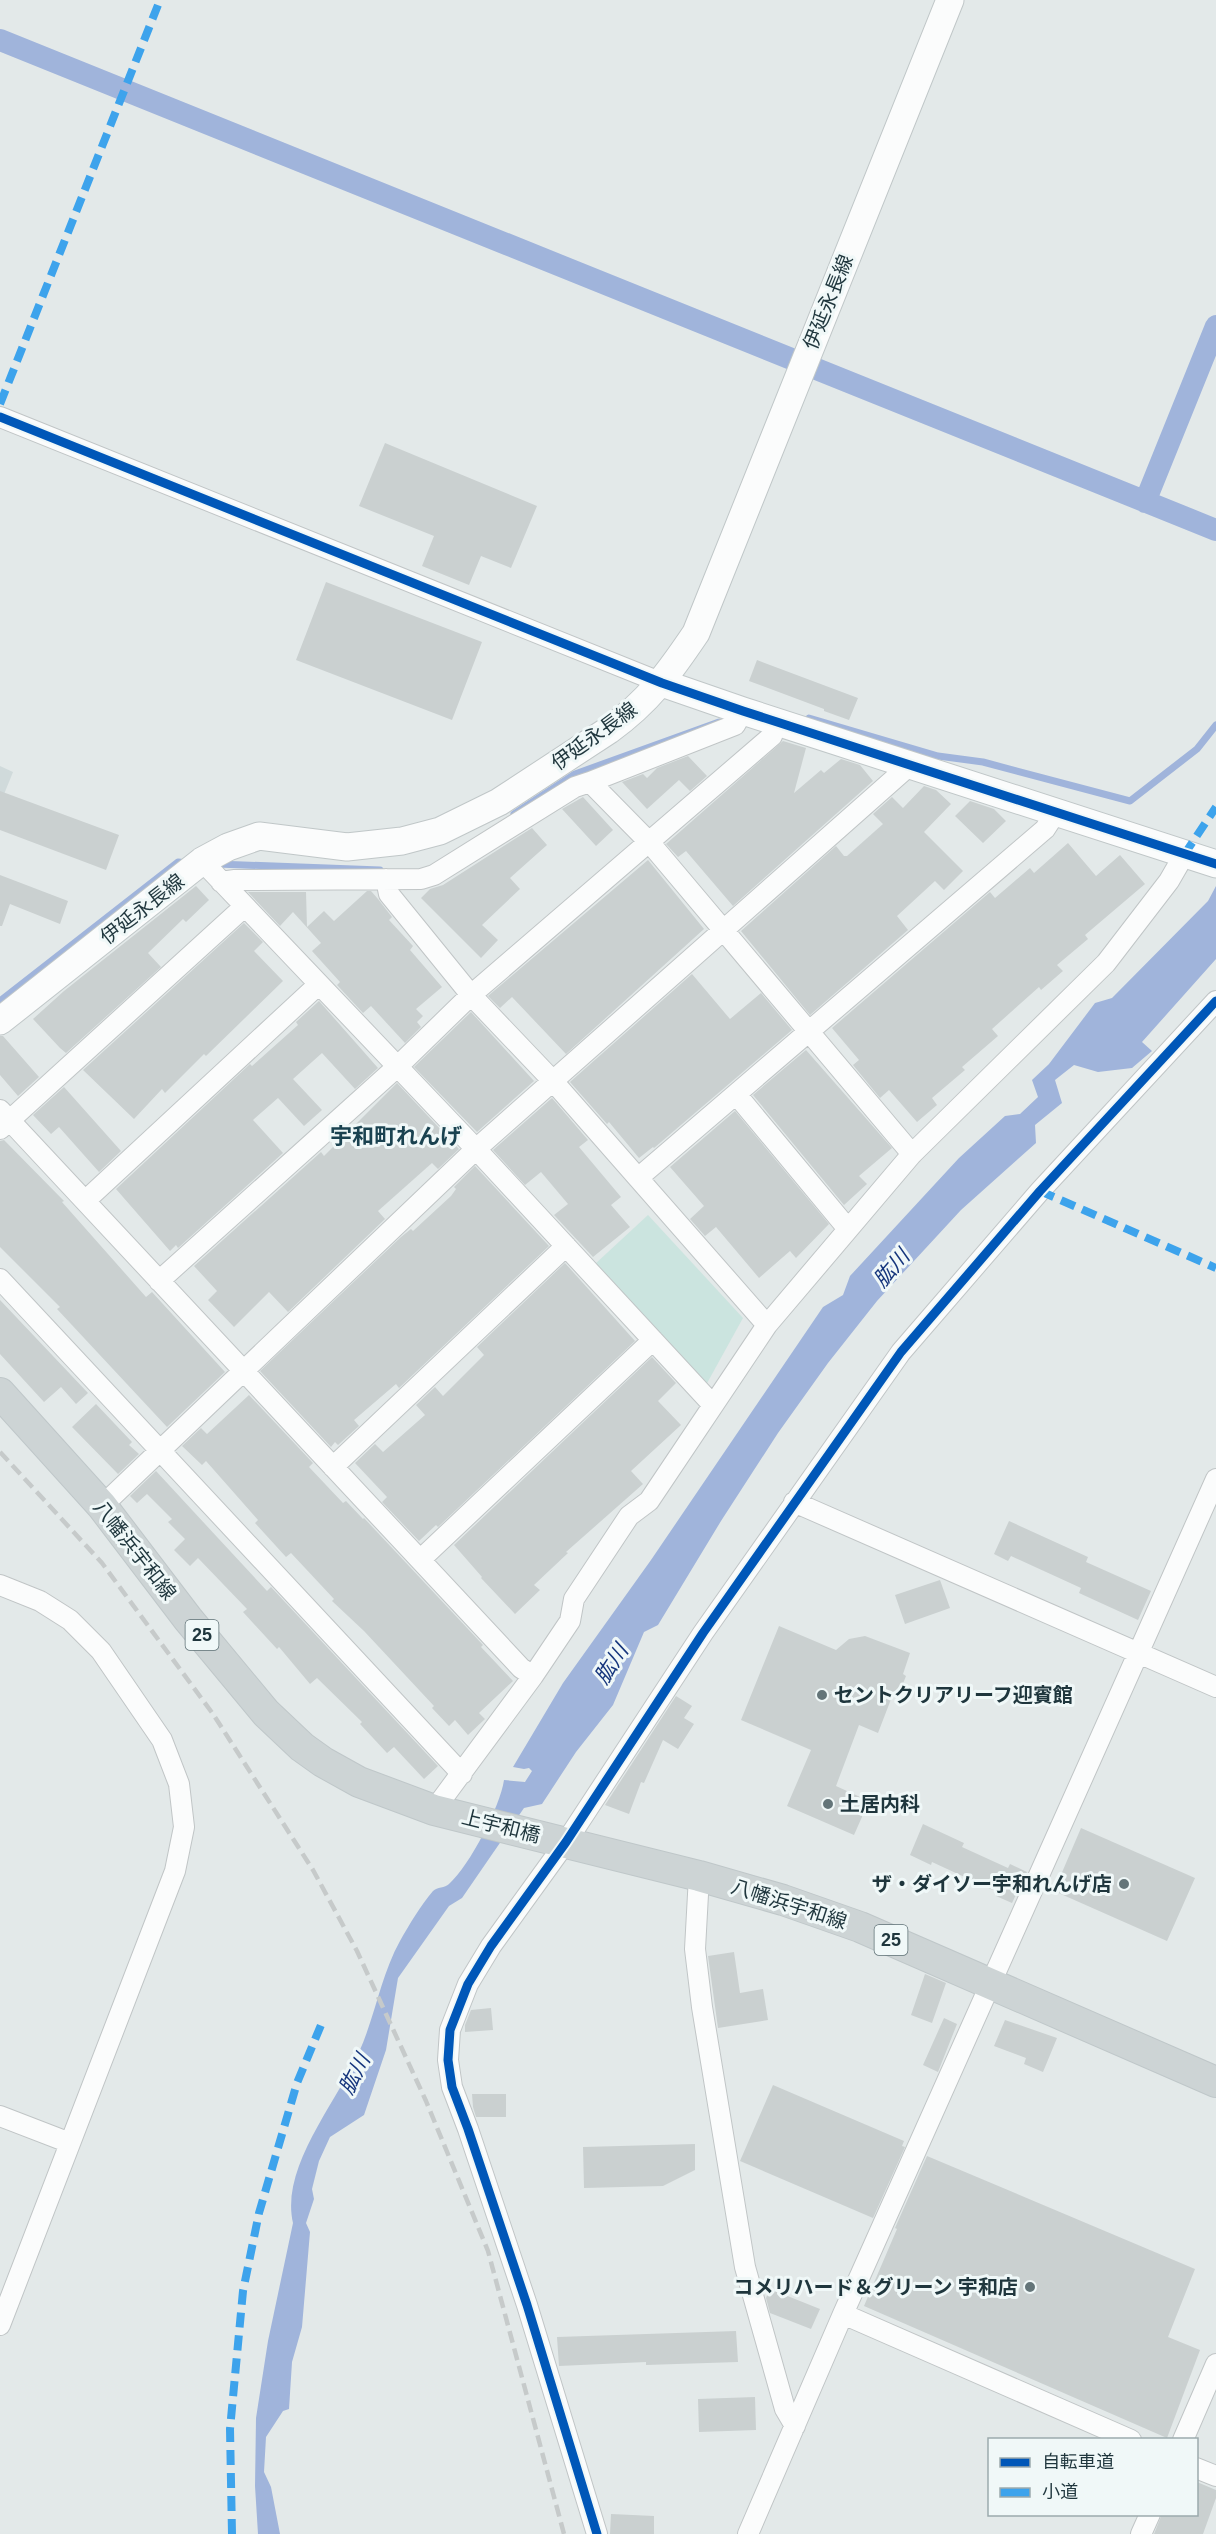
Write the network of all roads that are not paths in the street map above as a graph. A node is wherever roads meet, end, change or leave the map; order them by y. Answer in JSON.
{"nodes":[{"id":1,"x":950,"y":0,"type":"edge"},
{"id":2,"x":0,"y":417,"type":"edge"},
{"id":3,"x":662,"y":683,"type":"junction"},
{"id":4,"x":743,"y":711,"type":"junction"},
{"id":5,"x":777,"y":722,"type":"junction"},
{"id":6,"x":910,"y":765,"type":"junction"},
{"id":7,"x":590,"y":782,"type":"junction"},
{"id":8,"x":1056,"y":812,"type":"junction"},
{"id":9,"x":650,"y":843,"type":"junction"},
{"id":10,"x":1184,"y":855,"type":"junction"},
{"id":11,"x":202,"y":861,"type":"junction"},
{"id":12,"x":1213,"y":862,"type":"edge"},
{"id":13,"x":386,"y":879,"type":"junction"},
{"id":14,"x":221,"y":882,"type":"junction"},
{"id":15,"x":244,"y":908,"type":"junction"},
{"id":16,"x":724,"y":930,"type":"junction"},
{"id":17,"x":318,"y":985,"type":"junction"},
{"id":18,"x":471,"y":996,"type":"junction"},
{"id":19,"x":1216,"y":1001,"type":"edge"},
{"id":20,"x":0,"y":1021,"type":"edge"},
{"id":21,"x":809,"y":1031,"type":"junction"},
{"id":22,"x":397,"y":1067,"type":"junction"},
{"id":23,"x":552,"y":1080,"type":"junction"},
{"id":24,"x":735,"y":1094,"type":"junction"},
{"id":25,"x":3,"y":1119,"type":"edge"},
{"id":26,"x":476,"y":1149,"type":"junction"},
{"id":27,"x":912,"y":1154,"type":"junction"},
{"id":28,"x":638,"y":1178,"type":"junction"},
{"id":29,"x":85,"y":1201,"type":"junction"},
{"id":30,"x":848,"y":1229,"type":"junction"},
{"id":31,"x":566,"y":1246,"type":"junction"},
{"id":32,"x":0,"y":1279,"type":"edge"},
{"id":33,"x":159,"y":1281,"type":"junction"},
{"id":34,"x":767,"y":1325,"type":"junction"},
{"id":35,"x":653,"y":1341,"type":"junction"},
{"id":36,"x":242,"y":1370,"type":"junction"},
{"id":37,"x":0,"y":1393,"type":"edge"},
{"id":38,"x":712,"y":1404,"type":"junction"},
{"id":39,"x":159,"y":1450,"type":"junction"},
{"id":40,"x":333,"y":1467,"type":"junction"},
{"id":41,"x":1216,"y":1479,"type":"edge"},
{"id":42,"x":794,"y":1502,"type":"junction"},
{"id":43,"x":102,"y":1506,"type":"junction"},
{"id":44,"x":420,"y":1560,"type":"junction"},
{"id":45,"x":0,"y":1585,"type":"edge"},
{"id":46,"x":1140,"y":1654,"type":"junction"},
{"id":47,"x":533,"y":1676,"type":"junction"},
{"id":48,"x":1216,"y":1688,"type":"edge"},
{"id":49,"x":462,"y":1774,"type":"junction"},
{"id":50,"x":443,"y":1812,"type":"junction"},
{"id":51,"x":559,"y":1840,"type":"junction"},
{"id":52,"x":699,"y":1876,"type":"junction"},
{"id":53,"x":991,"y":1982,"type":"junction"},
{"id":54,"x":1216,"y":2082,"type":"edge"},
{"id":55,"x":0,"y":2116,"type":"edge"},
{"id":56,"x":69,"y":2143,"type":"junction"},
{"id":57,"x":843,"y":2314,"type":"junction"},
{"id":58,"x":0,"y":2325,"type":"edge"},
{"id":59,"x":1216,"y":2364,"type":"edge"},
{"id":60,"x":795,"y":2426,"type":"junction"},
{"id":61,"x":1129,"y":2438,"type":"edge"},
{"id":62,"x":1183,"y":2438,"type":"edge"},
{"id":63,"x":1198,"y":2468,"type":"edge"},
{"id":64,"x":1216,"y":2476,"type":"edge"},
{"id":65,"x":1149,"y":2516,"type":"edge"},
{"id":66,"x":597,"y":2534,"type":"edge"},
{"id":67,"x":748,"y":2534,"type":"edge"},
{"id":68,"x":1141,"y":2534,"type":"edge"}],
"edges":[{"from":1,"to":3,"type":"main road","name":"伊延永長線"},
{"from":2,"to":3,"type":"street"},
{"from":3,"to":4,"type":"main road"},
{"from":3,"to":11,"type":"main road","name":"伊延永長線"},
{"from":4,"to":5,"type":"main road"},
{"from":4,"to":7,"type":"street"},
{"from":5,"to":6,"type":"main road"},
{"from":5,"to":9,"type":"street"},
{"from":6,"to":8,"type":"main road"},
{"from":6,"to":16,"type":"street"},
{"from":7,"to":9,"type":"street"},
{"from":7,"to":13,"type":"street"},
{"from":8,"to":10,"type":"main road"},
{"from":8,"to":21,"type":"street"},
{"from":9,"to":16,"type":"street"},
{"from":9,"to":18,"type":"street"},
{"from":10,"to":12,"type":"main road"},
{"from":10,"to":27,"type":"street"},
{"from":11,"to":14,"type":"street"},
{"from":11,"to":20,"type":"main road","name":"伊延永長線"},
{"from":13,"to":14,"type":"street"},
{"from":13,"to":18,"type":"street"},
{"from":14,"to":15,"type":"street"},
{"from":15,"to":17,"type":"street"},
{"from":15,"to":25,"type":"street"},
{"from":16,"to":21,"type":"street"},
{"from":16,"to":23,"type":"street"},
{"from":17,"to":22,"type":"street"},
{"from":17,"to":29,"type":"street"},
{"from":18,"to":22,"type":"street"},
{"from":18,"to":23,"type":"street"},
{"from":19,"to":42,"type":"street"},
{"from":21,"to":24,"type":"street"},
{"from":21,"to":27,"type":"street"},
{"from":22,"to":26,"type":"street"},
{"from":22,"to":33,"type":"street"},
{"from":23,"to":26,"type":"street"},
{"from":23,"to":28,"type":"street"},
{"from":24,"to":28,"type":"street"},
{"from":24,"to":30,"type":"street"},
{"from":25,"to":29,"type":"street"},
{"from":26,"to":31,"type":"street"},
{"from":26,"to":36,"type":"street"},
{"from":27,"to":30,"type":"street"},
{"from":28,"to":34,"type":"street"},
{"from":29,"to":33,"type":"street"},
{"from":30,"to":34,"type":"street"},
{"from":31,"to":35,"type":"street"},
{"from":31,"to":40,"type":"street"},
{"from":32,"to":39,"type":"street"},
{"from":33,"to":36,"type":"street"},
{"from":34,"to":38,"type":"street"},
{"from":35,"to":38,"type":"street"},
{"from":35,"to":44,"type":"street"},
{"from":36,"to":39,"type":"street"},
{"from":36,"to":40,"type":"street"},
{"from":37,"to":43,"type":"main road","name":"八幡浜宇和線","number":"25"},
{"from":38,"to":47,"type":"street"},
{"from":39,"to":43,"type":"street"},
{"from":39,"to":49,"type":"street"},
{"from":40,"to":44,"type":"street"},
{"from":41,"to":46,"type":"street"},
{"from":42,"to":46,"type":"street"},
{"from":42,"to":51,"type":"street"},
{"from":43,"to":50,"type":"main road","name":"八幡浜宇和線","number":"25"},
{"from":44,"to":47,"type":"street"},
{"from":45,"to":56,"type":"street"},
{"from":46,"to":48,"type":"street"},
{"from":46,"to":53,"type":"street"},
{"from":47,"to":49,"type":"street"},
{"from":49,"to":50,"type":"street"},
{"from":50,"to":51,"type":"main road","name":"上宇和橋","number":"25"},
{"from":51,"to":52,"type":"main road","name":"八幡浜宇和線","number":"25"},
{"from":51,"to":66,"type":"street"},
{"from":52,"to":53,"type":"main road","name":"八幡浜宇和線","number":"25"},
{"from":52,"to":60,"type":"street"},
{"from":53,"to":54,"type":"main road","name":"八幡浜宇和線","number":"25"},
{"from":53,"to":57,"type":"street"},
{"from":55,"to":56,"type":"street"},
{"from":56,"to":58,"type":"street"},
{"from":57,"to":60,"type":"street"},
{"from":57,"to":61,"type":"street"},
{"from":59,"to":62,"type":"street"},
{"from":60,"to":67,"type":"street"},
{"from":63,"to":64,"type":"street"},
{"from":65,"to":68,"type":"street"}]}
